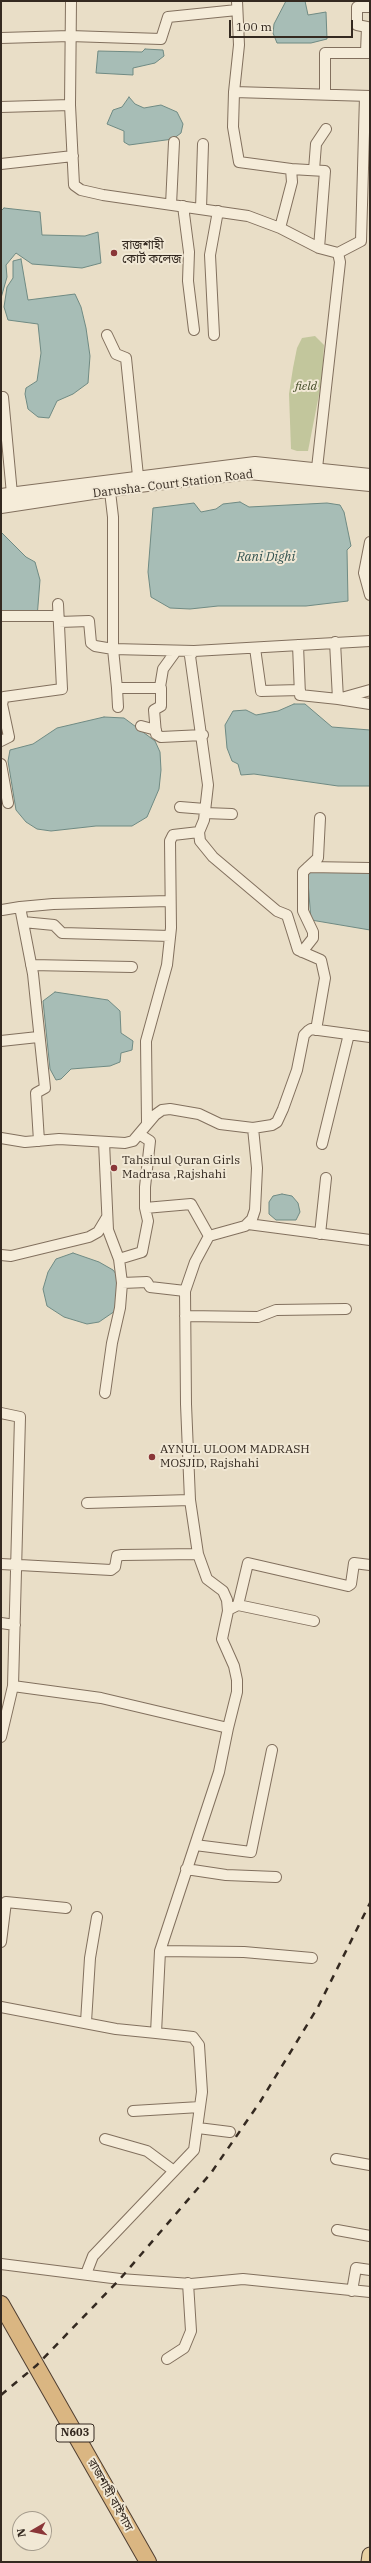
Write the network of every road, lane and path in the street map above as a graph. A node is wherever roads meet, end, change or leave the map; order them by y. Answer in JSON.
{"nodes":[{"id":1,"x":71,"y":1,"type":"edge"},
{"id":2,"x":237,"y":6,"type":"edge"},
{"id":3,"x":370,"y":7,"type":"edge"},
{"id":4,"x":70,"y":36,"type":"junction"},
{"id":5,"x":1,"y":38,"type":"edge"},
{"id":6,"x":368,"y":53,"type":"edge"},
{"id":7,"x":234,"y":92,"type":"junction"},
{"id":8,"x":325,"y":94,"type":"junction"},
{"id":9,"x":368,"y":96,"type":"edge"},
{"id":10,"x":70,"y":105,"type":"junction"},
{"id":11,"x":1,"y":107,"type":"edge"},
{"id":12,"x":368,"y":121,"type":"edge"},
{"id":13,"x":326,"y":129,"type":"dead end"},
{"id":14,"x":174,"y":142,"type":"dead end"},
{"id":15,"x":203,"y":144,"type":"dead end"},
{"id":16,"x":73,"y":156,"type":"junction"},
{"id":17,"x":1,"y":164,"type":"edge"},
{"id":18,"x":367,"y":166,"type":"edge"},
{"id":19,"x":292,"y":169,"type":"junction"},
{"id":20,"x":314,"y":170,"type":"junction"},
{"id":21,"x":171,"y":204,"type":"junction"},
{"id":22,"x":183,"y":206,"type":"junction"},
{"id":23,"x":201,"y":209,"type":"junction"},
{"id":24,"x":366,"y":210,"type":"edge"},
{"id":25,"x":218,"y":212,"type":"junction"},
{"id":26,"x":280,"y":228,"type":"junction"},
{"id":27,"x":319,"y":248,"type":"junction"},
{"id":28,"x":338,"y":253,"type":"junction"},
{"id":29,"x":194,"y":330,"type":"dead end"},
{"id":30,"x":107,"y":335,"type":"dead end"},
{"id":31,"x":214,"y":335,"type":"dead end"},
{"id":32,"x":2,"y":397,"type":"dead end"},
{"id":33,"x":316,"y":474,"type":"junction"},
{"id":34,"x":370,"y":475,"type":"edge"},
{"id":35,"x":138,"y":481,"type":"junction"},
{"id":36,"x":370,"y":485,"type":"edge"},
{"id":37,"x":109,"y":486,"type":"junction"},
{"id":38,"x":7,"y":494,"type":"edge"},
{"id":39,"x":1,"y":507,"type":"edge"},
{"id":40,"x":370,"y":542,"type":"edge"},
{"id":41,"x":368,"y":567,"type":"edge"},
{"id":42,"x":370,"y":592,"type":"edge"},
{"id":43,"x":58,"y":604,"type":"dead end"},
{"id":44,"x":1,"y":616,"type":"edge"},
{"id":45,"x":58,"y":619,"type":"junction"},
{"id":46,"x":370,"y":641,"type":"edge"},
{"id":47,"x":334,"y":642,"type":"junction"},
{"id":48,"x":298,"y":645,"type":"junction"},
{"id":49,"x":255,"y":648,"type":"junction"},
{"id":50,"x":113,"y":649,"type":"junction"},
{"id":51,"x":194,"y":650,"type":"junction"},
{"id":52,"x":176,"y":651,"type":"junction"},
{"id":53,"x":160,"y":687,"type":"junction"},
{"id":54,"x":117,"y":688,"type":"junction"},
{"id":55,"x":300,"y":690,"type":"junction"},
{"id":56,"x":370,"y":690,"type":"edge"},
{"id":57,"x":2,"y":699,"type":"edge"},
{"id":58,"x":338,"y":699,"type":"junction"},
{"id":59,"x":370,"y":704,"type":"edge"},
{"id":60,"x":118,"y":707,"type":"dead end"},
{"id":61,"x":141,"y":726,"type":"dead end"},
{"id":62,"x":156,"y":730,"type":"junction"},
{"id":63,"x":203,"y":735,"type":"junction"},
{"id":64,"x":1,"y":741,"type":"edge"},
{"id":65,"x":1,"y":764,"type":"edge"},
{"id":66,"x":8,"y":803,"type":"dead end"},
{"id":67,"x":180,"y":807,"type":"dead end"},
{"id":68,"x":205,"y":811,"type":"junction"},
{"id":69,"x":232,"y":814,"type":"dead end"},
{"id":70,"x":320,"y":818,"type":"dead end"},
{"id":71,"x":199,"y":832,"type":"junction"},
{"id":72,"x":308,"y":867,"type":"junction"},
{"id":73,"x":370,"y":868,"type":"edge"},
{"id":74,"x":169,"y":901,"type":"junction"},
{"id":75,"x":20,"y":907,"type":"junction"},
{"id":76,"x":2,"y":910,"type":"dead end"},
{"id":77,"x":23,"y":922,"type":"junction"},
{"id":78,"x":170,"y":936,"type":"junction"},
{"id":79,"x":302,"y":952,"type":"junction"},
{"id":80,"x":31,"y":965,"type":"junction"},
{"id":81,"x":132,"y":967,"type":"dead end"},
{"id":82,"x":316,"y":1030,"type":"junction"},
{"id":83,"x":349,"y":1034,"type":"junction"},
{"id":84,"x":38,"y":1037,"type":"junction"},
{"id":85,"x":370,"y":1037,"type":"edge"},
{"id":86,"x":1,"y":1041,"type":"edge"},
{"id":87,"x":147,"y":1122,"type":"junction"},
{"id":88,"x":253,"y":1128,"type":"junction"},
{"id":89,"x":139,"y":1134,"type":"junction"},
{"id":90,"x":1,"y":1138,"type":"edge"},
{"id":91,"x":39,"y":1141,"type":"junction"},
{"id":92,"x":104,"y":1142,"type":"junction"},
{"id":93,"x":322,"y":1144,"type":"dead end"},
{"id":94,"x":326,"y":1178,"type":"dead end"},
{"id":95,"x":145,"y":1208,"type":"junction"},
{"id":96,"x":108,"y":1217,"type":"junction"},
{"id":97,"x":248,"y":1224,"type":"junction"},
{"id":98,"x":320,"y":1234,"type":"junction"},
{"id":99,"x":208,"y":1236,"type":"junction"},
{"id":100,"x":370,"y":1240,"type":"edge"},
{"id":101,"x":1,"y":1255,"type":"edge"},
{"id":102,"x":119,"y":1259,"type":"junction"},
{"id":103,"x":122,"y":1283,"type":"junction"},
{"id":104,"x":185,"y":1291,"type":"junction"},
{"id":105,"x":346,"y":1309,"type":"dead end"},
{"id":106,"x":185,"y":1316,"type":"junction"},
{"id":107,"x":106,"y":1393,"type":"dead end"},
{"id":108,"x":1,"y":1412,"type":"edge"},
{"id":109,"x":190,"y":1500,"type":"junction"},
{"id":110,"x":87,"y":1503,"type":"dead end"},
{"id":111,"x":198,"y":1554,"type":"junction"},
{"id":112,"x":1,"y":1564,"type":"edge"},
{"id":113,"x":18,"y":1564,"type":"junction"},
{"id":114,"x":370,"y":1565,"type":"edge"},
{"id":115,"x":238,"y":1605,"type":"junction"},
{"id":116,"x":228,"y":1610,"type":"junction"},
{"id":117,"x":314,"y":1621,"type":"dead end"},
{"id":118,"x":1,"y":1623,"type":"edge"},
{"id":119,"x":15,"y":1625,"type":"junction"},
{"id":120,"x":13,"y":1686,"type":"junction"},
{"id":121,"x":5,"y":1701,"type":"edge"},
{"id":122,"x":228,"y":1728,"type":"junction"},
{"id":123,"x":1,"y":1737,"type":"edge"},
{"id":124,"x":272,"y":1750,"type":"dead end"},
{"id":125,"x":195,"y":1845,"type":"junction"},
{"id":126,"x":186,"y":1869,"type":"junction"},
{"id":127,"x":276,"y":1877,"type":"dead end"},
{"id":128,"x":66,"y":1908,"type":"dead end"},
{"id":129,"x":98,"y":1917,"type":"dead end"},
{"id":130,"x":1,"y":1942,"type":"edge"},
{"id":131,"x":160,"y":1951,"type":"junction"},
{"id":132,"x":312,"y":1958,"type":"dead end"},
{"id":133,"x":1,"y":2007,"type":"edge"},
{"id":134,"x":86,"y":2022,"type":"junction"},
{"id":135,"x":156,"y":2033,"type":"junction"},
{"id":136,"x":200,"y":2107,"type":"junction"},
{"id":137,"x":133,"y":2111,"type":"dead end"},
{"id":138,"x":198,"y":2128,"type":"junction"},
{"id":139,"x":230,"y":2132,"type":"dead end"},
{"id":140,"x":105,"y":2140,"type":"dead end"},
{"id":141,"x":336,"y":2159,"type":"dead end"},
{"id":142,"x":370,"y":2165,"type":"edge"},
{"id":143,"x":174,"y":2172,"type":"junction"},
{"id":144,"x":337,"y":2230,"type":"dead end"},
{"id":145,"x":370,"y":2236,"type":"edge"},
{"id":146,"x":1,"y":2264,"type":"edge"},
{"id":147,"x":370,"y":2270,"type":"edge"},
{"id":148,"x":86,"y":2274,"type":"junction"},
{"id":149,"x":188,"y":2283,"type":"junction"},
{"id":150,"x":352,"y":2291,"type":"junction"},
{"id":151,"x":370,"y":2292,"type":"edge"},
{"id":152,"x":1,"y":2304,"type":"edge"},
{"id":153,"x":167,"y":2359,"type":"dead end"},
{"id":154,"x":370,"y":2555,"type":"edge"},
{"id":155,"x":148,"y":2562,"type":"edge"},
{"id":156,"x":369,"y":2562,"type":"edge"}],
"edges":[{"from":1,"to":4,"type":"street"},
{"from":2,"to":4,"type":"street"},
{"from":2,"to":7,"type":"street"},
{"from":3,"to":6,"type":"street"},
{"from":4,"to":5,"type":"street"},
{"from":4,"to":10,"type":"street"},
{"from":6,"to":8,"type":"street"},
{"from":7,"to":8,"type":"street"},
{"from":7,"to":19,"type":"street"},
{"from":8,"to":9,"type":"street"},
{"from":9,"to":12,"type":"street"},
{"from":10,"to":11,"type":"street"},
{"from":10,"to":16,"type":"street"},
{"from":12,"to":18,"type":"street"},
{"from":13,"to":20,"type":"street"},
{"from":14,"to":21,"type":"street"},
{"from":15,"to":23,"type":"street"},
{"from":16,"to":17,"type":"street"},
{"from":16,"to":21,"type":"street"},
{"from":18,"to":24,"type":"street"},
{"from":19,"to":20,"type":"street"},
{"from":19,"to":26,"type":"street"},
{"from":20,"to":27,"type":"street"},
{"from":21,"to":22,"type":"street"},
{"from":22,"to":23,"type":"street"},
{"from":22,"to":29,"type":"street"},
{"from":23,"to":25,"type":"street"},
{"from":24,"to":28,"type":"street"},
{"from":25,"to":26,"type":"street"},
{"from":25,"to":31,"type":"street"},
{"from":26,"to":27,"type":"street"},
{"from":27,"to":28,"type":"street"},
{"from":28,"to":33,"type":"street"},
{"from":30,"to":35,"type":"street"},
{"from":32,"to":38,"type":"street"},
{"from":33,"to":34,"type":"street","name":"Darusha- Court Station Road"},
{"from":33,"to":35,"type":"street","name":"Darusha- Court Station Road"},
{"from":33,"to":36,"type":"street","name":"Darusha- Court Station Road"},
{"from":35,"to":37,"type":"street","name":"Darusha- Court Station Road"},
{"from":37,"to":38,"type":"street","name":"Darusha- Court Station Road"},
{"from":37,"to":39,"type":"street","name":"Darusha- Court Station Road"},
{"from":37,"to":50,"type":"street"},
{"from":40,"to":41,"type":"street"},
{"from":41,"to":42,"type":"street"},
{"from":43,"to":45,"type":"street"},
{"from":44,"to":45,"type":"street"},
{"from":45,"to":50,"type":"street"},
{"from":45,"to":57,"type":"street"},
{"from":46,"to":47,"type":"street"},
{"from":47,"to":48,"type":"street"},
{"from":47,"to":58,"type":"street"},
{"from":48,"to":49,"type":"street"},
{"from":48,"to":55,"type":"street"},
{"from":49,"to":51,"type":"street"},
{"from":49,"to":55,"type":"street"},
{"from":50,"to":52,"type":"street"},
{"from":50,"to":54,"type":"street"},
{"from":51,"to":52,"type":"street"},
{"from":51,"to":63,"type":"street"},
{"from":52,"to":53,"type":"street"},
{"from":53,"to":54,"type":"street"},
{"from":53,"to":62,"type":"street"},
{"from":54,"to":60,"type":"street"},
{"from":55,"to":58,"type":"street"},
{"from":56,"to":58,"type":"street"},
{"from":57,"to":64,"type":"street"},
{"from":58,"to":59,"type":"street"},
{"from":61,"to":62,"type":"street"},
{"from":62,"to":63,"type":"street"},
{"from":63,"to":68,"type":"street"},
{"from":65,"to":66,"type":"street"},
{"from":67,"to":68,"type":"street"},
{"from":68,"to":69,"type":"street"},
{"from":68,"to":71,"type":"street"},
{"from":70,"to":72,"type":"street"},
{"from":71,"to":74,"type":"street"},
{"from":71,"to":79,"type":"street"},
{"from":72,"to":73,"type":"street"},
{"from":72,"to":79,"type":"street"},
{"from":74,"to":75,"type":"street"},
{"from":74,"to":78,"type":"street"},
{"from":75,"to":76,"type":"street"},
{"from":75,"to":77,"type":"street"},
{"from":77,"to":78,"type":"street"},
{"from":77,"to":80,"type":"street"},
{"from":78,"to":87,"type":"street"},
{"from":79,"to":82,"type":"street"},
{"from":80,"to":81,"type":"street"},
{"from":80,"to":84,"type":"street"},
{"from":82,"to":83,"type":"street"},
{"from":82,"to":88,"type":"street"},
{"from":83,"to":85,"type":"street"},
{"from":83,"to":93,"type":"street"},
{"from":84,"to":86,"type":"street"},
{"from":84,"to":91,"type":"street"},
{"from":87,"to":88,"type":"street"},
{"from":87,"to":89,"type":"street"},
{"from":88,"to":97,"type":"street"},
{"from":89,"to":92,"type":"street"},
{"from":89,"to":95,"type":"street"},
{"from":90,"to":91,"type":"street"},
{"from":91,"to":92,"type":"street"},
{"from":92,"to":96,"type":"street"},
{"from":94,"to":98,"type":"street"},
{"from":95,"to":99,"type":"street"},
{"from":95,"to":102,"type":"street"},
{"from":96,"to":101,"type":"street"},
{"from":96,"to":102,"type":"street"},
{"from":97,"to":98,"type":"street"},
{"from":97,"to":99,"type":"street"},
{"from":98,"to":100,"type":"street"},
{"from":99,"to":104,"type":"street"},
{"from":102,"to":103,"type":"street"},
{"from":103,"to":104,"type":"street"},
{"from":103,"to":107,"type":"street"},
{"from":104,"to":106,"type":"street"},
{"from":105,"to":106,"type":"street"},
{"from":106,"to":109,"type":"street"},
{"from":108,"to":113,"type":"street"},
{"from":109,"to":110,"type":"street"},
{"from":109,"to":111,"type":"street"},
{"from":111,"to":113,"type":"street"},
{"from":111,"to":116,"type":"street"},
{"from":112,"to":113,"type":"street"},
{"from":113,"to":119,"type":"street"},
{"from":114,"to":115,"type":"street"},
{"from":115,"to":116,"type":"street"},
{"from":115,"to":117,"type":"street"},
{"from":116,"to":122,"type":"street"},
{"from":118,"to":119,"type":"street"},
{"from":119,"to":120,"type":"street"},
{"from":120,"to":121,"type":"street"},
{"from":120,"to":122,"type":"street"},
{"from":121,"to":123,"type":"street"},
{"from":122,"to":125,"type":"street"},
{"from":124,"to":125,"type":"street"},
{"from":125,"to":126,"type":"street"},
{"from":126,"to":127,"type":"street"},
{"from":126,"to":131,"type":"street"},
{"from":128,"to":130,"type":"street"},
{"from":129,"to":134,"type":"street"},
{"from":131,"to":132,"type":"street"},
{"from":131,"to":135,"type":"street"},
{"from":133,"to":134,"type":"street"},
{"from":134,"to":135,"type":"street"},
{"from":135,"to":136,"type":"street"},
{"from":136,"to":137,"type":"street"},
{"from":136,"to":138,"type":"street"},
{"from":138,"to":139,"type":"street"},
{"from":138,"to":143,"type":"street"},
{"from":140,"to":143,"type":"street"},
{"from":141,"to":142,"type":"street"},
{"from":143,"to":148,"type":"street"},
{"from":144,"to":145,"type":"street"},
{"from":146,"to":148,"type":"street"},
{"from":147,"to":150,"type":"street"},
{"from":148,"to":149,"type":"street"},
{"from":149,"to":150,"type":"street"},
{"from":149,"to":153,"type":"street"},
{"from":150,"to":151,"type":"street"},
{"from":152,"to":155,"type":"highway","name":"রাজশাহী বাইপাস","number":"N603"},
{"from":154,"to":156,"type":"main road"}]}
